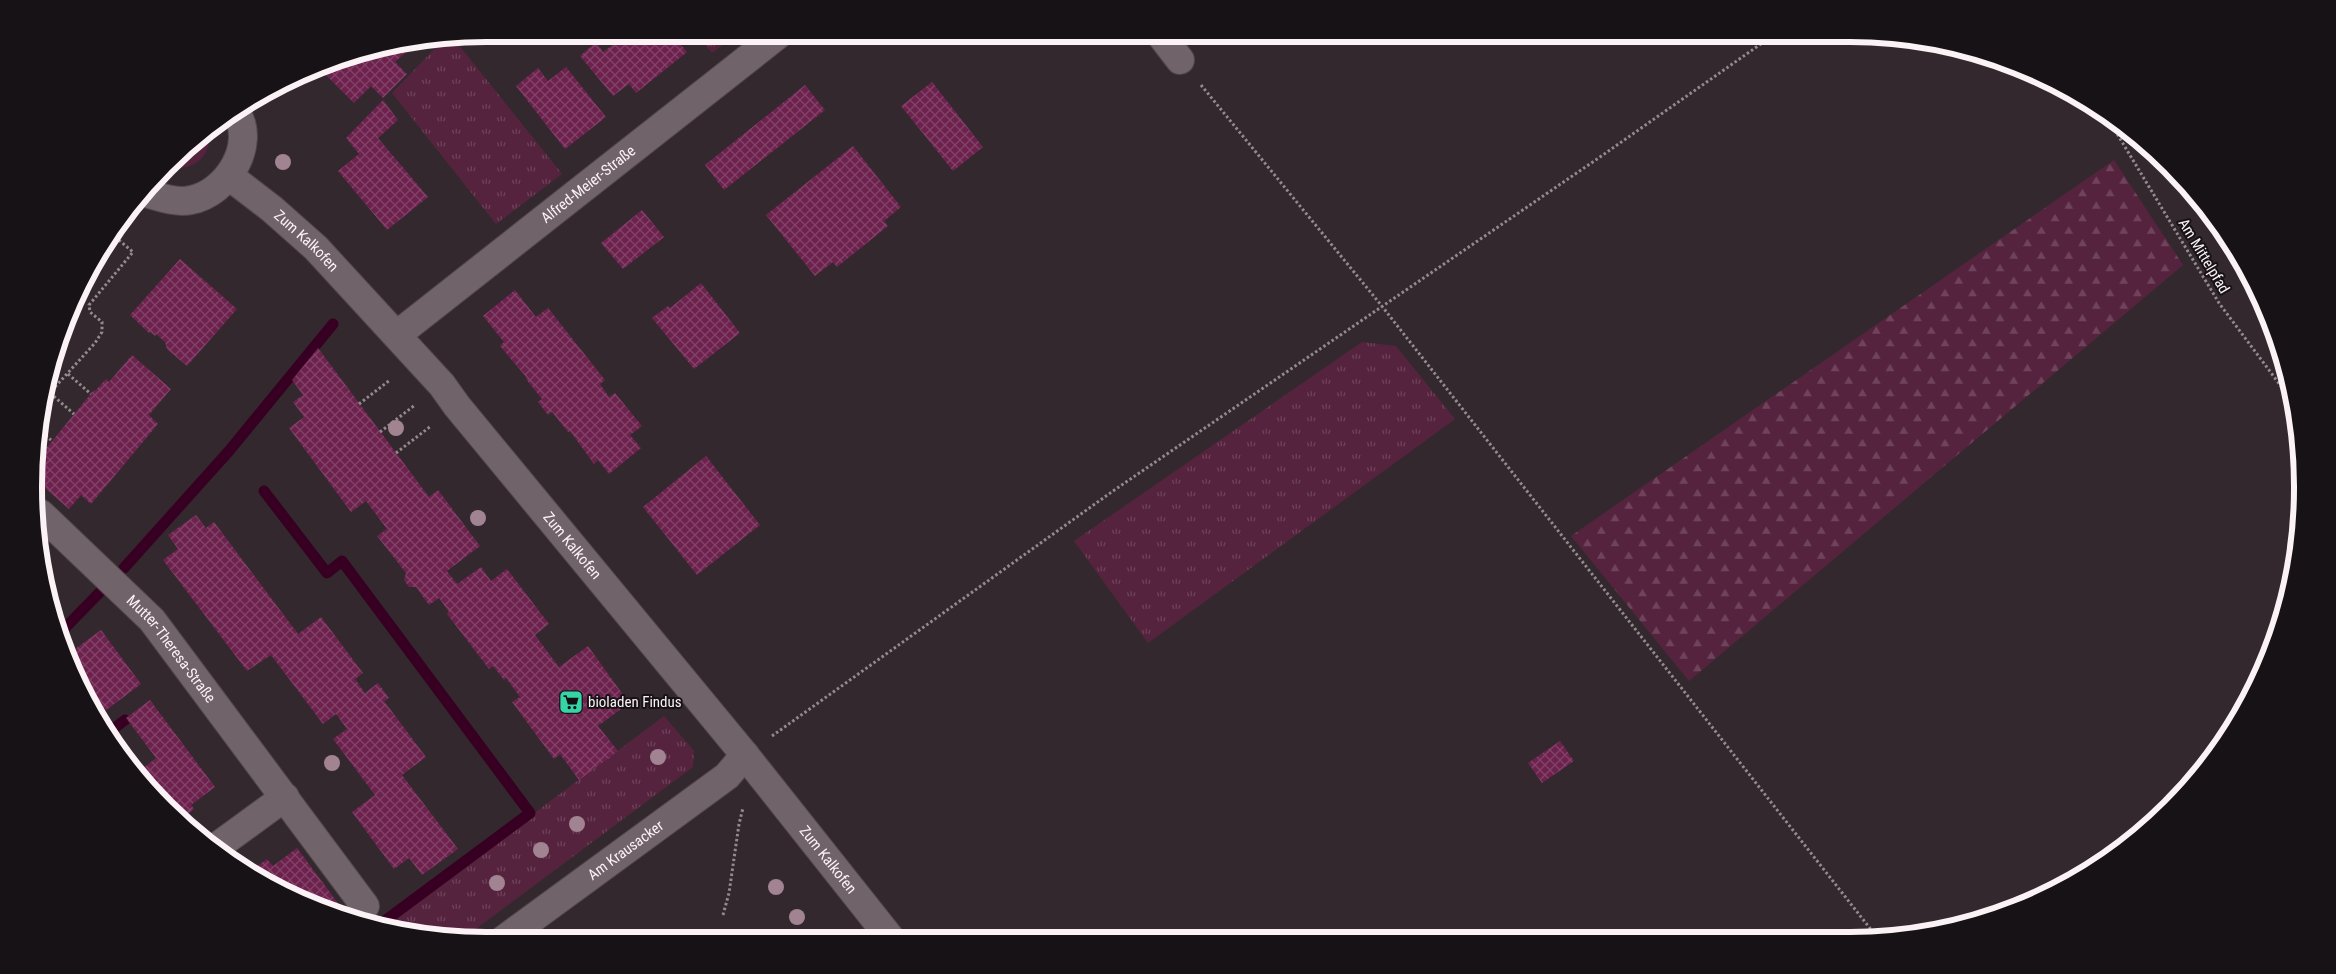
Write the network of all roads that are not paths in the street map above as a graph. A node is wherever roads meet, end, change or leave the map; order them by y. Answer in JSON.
{"nodes":[{"id":1,"x":769,"y":42,"type":"edge"},
{"id":2,"x":1166,"y":42,"type":"edge"},
{"id":3,"x":1180,"y":60,"type":"road end"},
{"id":4,"x":238,"y":118,"type":"edge"},
{"id":5,"x":229,"y":176,"type":"junction"},
{"id":6,"x":152,"y":195,"type":"edge"},
{"id":7,"x":398,"y":334,"type":"junction"},
{"id":8,"x":43,"y":517,"type":"edge"},
{"id":9,"x":745,"y":755,"type":"junction"},
{"id":10,"x":285,"y":797,"type":"junction"},
{"id":11,"x":221,"y":843,"type":"edge"},
{"id":12,"x":365,"y":906,"type":"dead end"},
{"id":13,"x":514,"y":932,"type":"edge"},
{"id":14,"x":885,"y":932,"type":"edge"}],
"edges":[{"from":1,"to":7,"type":"street","name":"Alfred-Meier-Straße"},
{"from":2,"to":3,"type":"street"},
{"from":4,"to":5,"type":"street"},
{"from":5,"to":6,"type":"street"},
{"from":5,"to":7,"type":"street","name":"Zum Kalkofen"},
{"from":7,"to":9,"type":"street","name":"Zum Kalkofen"},
{"from":8,"to":10,"type":"street","name":"Mutter-Theresa-Straße"},
{"from":9,"to":13,"type":"street","name":"Am Krausacker"},
{"from":9,"to":14,"type":"street","name":"Zum Kalkofen"},
{"from":10,"to":11,"type":"street"},
{"from":10,"to":12,"type":"street","name":"Mutter-Theresa-Straße"}]}
